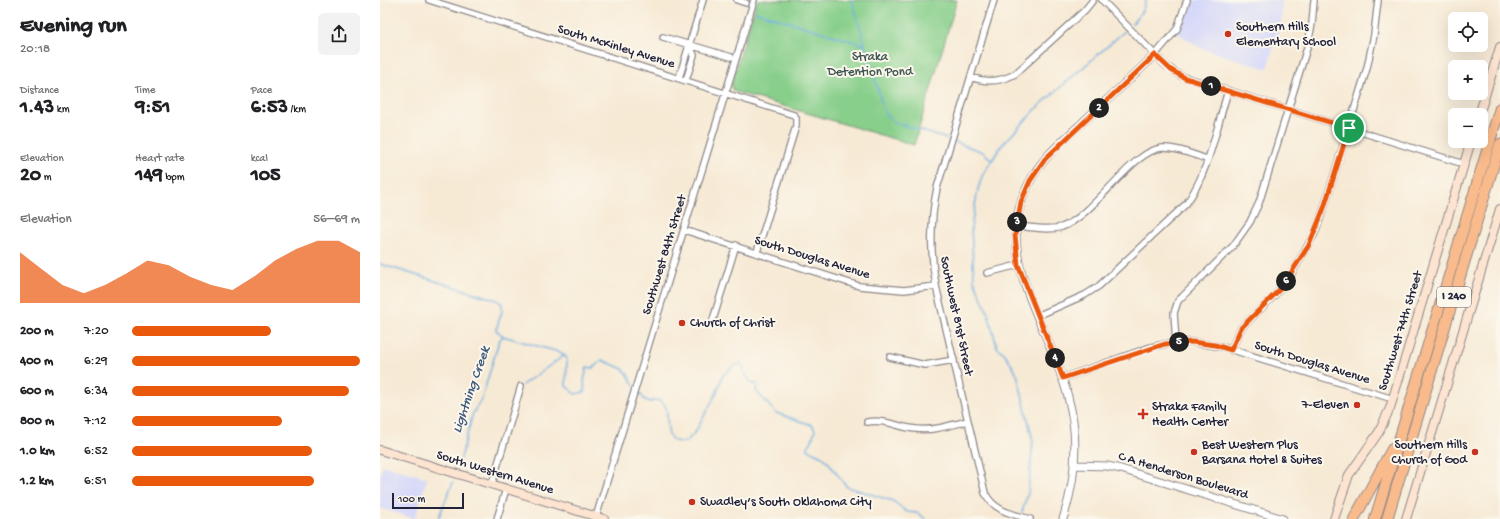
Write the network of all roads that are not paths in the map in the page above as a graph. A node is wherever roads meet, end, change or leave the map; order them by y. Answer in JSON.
{"nodes":[{"id":1,"x":429,"y":0,"type":"edge"},
{"id":2,"x":703,"y":0,"type":"edge"},
{"id":3,"x":738,"y":0,"type":"edge"},
{"id":4,"x":754,"y":0,"type":"edge"},
{"id":5,"x":994,"y":0,"type":"edge"},
{"id":6,"x":1094,"y":0,"type":"edge"},
{"id":7,"x":1102,"y":0,"type":"edge"},
{"id":8,"x":1187,"y":0,"type":"edge"},
{"id":9,"x":1314,"y":0,"type":"edge"},
{"id":10,"x":1378,"y":0,"type":"edge"},
{"id":11,"x":746,"y":3,"type":"dead end"},
{"id":12,"x":663,"y":37,"type":"dead end"},
{"id":13,"x":689,"y":45,"type":"junction"},
{"id":14,"x":1500,"y":47,"type":"edge"},
{"id":15,"x":1155,"y":55,"type":"junction"},
{"id":16,"x":731,"y":57,"type":"dead end"},
{"id":17,"x":679,"y":78,"type":"junction"},
{"id":18,"x":971,"y":78,"type":"junction"},
{"id":19,"x":686,"y":80,"type":"junction"},
{"id":20,"x":1228,"y":91,"type":"junction"},
{"id":21,"x":726,"y":93,"type":"junction"},
{"id":22,"x":1481,"y":108,"type":"edge"},
{"id":23,"x":1500,"y":108,"type":"edge"},
{"id":24,"x":1288,"y":110,"type":"junction"},
{"id":25,"x":1349,"y":128,"type":"junction"},
{"id":26,"x":1500,"y":144,"type":"edge"},
{"id":27,"x":1469,"y":148,"type":"edge"},
{"id":28,"x":1207,"y":159,"type":"junction"},
{"id":29,"x":1464,"y":164,"type":"junction"},
{"id":30,"x":1500,"y":208,"type":"edge"},
{"id":31,"x":1016,"y":226,"type":"junction"},
{"id":32,"x":684,"y":230,"type":"junction"},
{"id":33,"x":736,"y":245,"type":"junction"},
{"id":34,"x":757,"y":252,"type":"junction"},
{"id":35,"x":1018,"y":265,"type":"junction"},
{"id":36,"x":987,"y":273,"type":"dead end"},
{"id":37,"x":936,"y":286,"type":"junction"},
{"id":38,"x":1037,"y":316,"type":"junction"},
{"id":39,"x":712,"y":323,"type":"dead end"},
{"id":40,"x":1176,"y":342,"type":"junction"},
{"id":41,"x":1231,"y":350,"type":"junction"},
{"id":42,"x":890,"y":357,"type":"dead end"},
{"id":43,"x":954,"y":360,"type":"junction"},
{"id":44,"x":1063,"y":378,"type":"junction"},
{"id":45,"x":521,"y":386,"type":"dead end"},
{"id":46,"x":1393,"y":399,"type":"junction"},
{"id":47,"x":968,"y":421,"type":"junction"},
{"id":48,"x":867,"y":422,"type":"dead end"},
{"id":49,"x":1403,"y":430,"type":"junction"},
{"id":50,"x":380,"y":450,"type":"edge"},
{"id":51,"x":1074,"y":465,"type":"junction"},
{"id":52,"x":492,"y":484,"type":"junction"},
{"id":53,"x":506,"y":489,"type":"junction"},
{"id":54,"x":1356,"y":514,"type":"edge"},
{"id":55,"x":600,"y":518,"type":"edge"},
{"id":56,"x":497,"y":519,"type":"edge"},
{"id":57,"x":1030,"y":519,"type":"edge"},
{"id":58,"x":1063,"y":519,"type":"edge"},
{"id":59,"x":1283,"y":519,"type":"edge"},
{"id":60,"x":1334,"y":519,"type":"edge"},
{"id":61,"x":1349,"y":519,"type":"edge"},
{"id":62,"x":1375,"y":519,"type":"edge"},
{"id":63,"x":1387,"y":519,"type":"edge"},
{"id":64,"x":1406,"y":519,"type":"edge"}],
"edges":[{"from":1,"to":17,"type":"street","name":"South McKinley Avenue"},
{"from":2,"to":13,"type":"street"},
{"from":3,"to":11,"type":"street"},
{"from":4,"to":21,"type":"street","name":"Southwest 84th Street"},
{"from":5,"to":18,"type":"street","name":"Southwest 81st Street"},
{"from":6,"to":18,"type":"street"},
{"from":7,"to":15,"type":"street"},
{"from":8,"to":15,"type":"street"},
{"from":9,"to":24,"type":"street"},
{"from":10,"to":25,"type":"street"},
{"from":12,"to":13,"type":"street"},
{"from":13,"to":16,"type":"street"},
{"from":13,"to":17,"type":"street"},
{"from":13,"to":19,"type":"street"},
{"from":14,"to":22,"type":"main road"},
{"from":15,"to":20,"type":"street"},
{"from":15,"to":31,"type":"street"},
{"from":17,"to":19,"type":"street","name":"South McKinley Avenue"},
{"from":18,"to":37,"type":"street","name":"Southwest 81st Street"},
{"from":19,"to":21,"type":"street","name":"South McKinley Avenue"},
{"from":20,"to":24,"type":"street"},
{"from":20,"to":28,"type":"street"},
{"from":21,"to":32,"type":"street","name":"Southwest 84th Street"},
{"from":21,"to":34,"type":"street","name":"South McKinley Avenue"},
{"from":23,"to":49,"type":"highway","number":"I 240"},
{"from":24,"to":25,"type":"street"},
{"from":24,"to":40,"type":"street"},
{"from":25,"to":29,"type":"street"},
{"from":25,"to":41,"type":"street"},
{"from":26,"to":63,"type":"highway","number":"I 240"},
{"from":27,"to":29,"type":"main road","name":"Southwest 74th Street"},
{"from":28,"to":31,"type":"street"},
{"from":28,"to":38,"type":"street"},
{"from":29,"to":46,"type":"main road","name":"Southwest 74th Street"},
{"from":30,"to":64,"type":"main road"},
{"from":31,"to":35,"type":"street"},
{"from":32,"to":33,"type":"street","name":"South Douglas Avenue"},
{"from":32,"to":55,"type":"street","name":"Southwest 84th Street"},
{"from":33,"to":34,"type":"street","name":"South Douglas Avenue"},
{"from":33,"to":39,"type":"street"},
{"from":34,"to":37,"type":"street","name":"South Douglas Avenue"},
{"from":35,"to":36,"type":"street"},
{"from":35,"to":38,"type":"street"},
{"from":37,"to":43,"type":"street","name":"Southwest 81st Street"},
{"from":38,"to":44,"type":"street"},
{"from":40,"to":41,"type":"street","name":"South Douglas Avenue"},
{"from":40,"to":44,"type":"street","name":"South Douglas Avenue"},
{"from":41,"to":46,"type":"street","name":"South Douglas Avenue"},
{"from":42,"to":43,"type":"street"},
{"from":43,"to":47,"type":"street","name":"Southwest 81st Street"},
{"from":44,"to":51,"type":"street"},
{"from":45,"to":52,"type":"street"},
{"from":46,"to":60,"type":"main road","name":"Southwest 74th Street"},
{"from":47,"to":48,"type":"street"},
{"from":47,"to":57,"type":"street","name":"Southwest 81st Street"},
{"from":49,"to":54,"type":"highway"},
{"from":49,"to":62,"type":"highway","number":"I 240"},
{"from":50,"to":52,"type":"main road","name":"South Western Avenue"},
{"from":51,"to":58,"type":"street"},
{"from":51,"to":59,"type":"street","name":"C A Henderson Boulevard"},
{"from":52,"to":53,"type":"main road","name":"South Western Avenue"},
{"from":53,"to":55,"type":"main road","name":"South Western Avenue"},
{"from":53,"to":56,"type":"street"},
{"from":54,"to":61,"type":"highway"}]}
